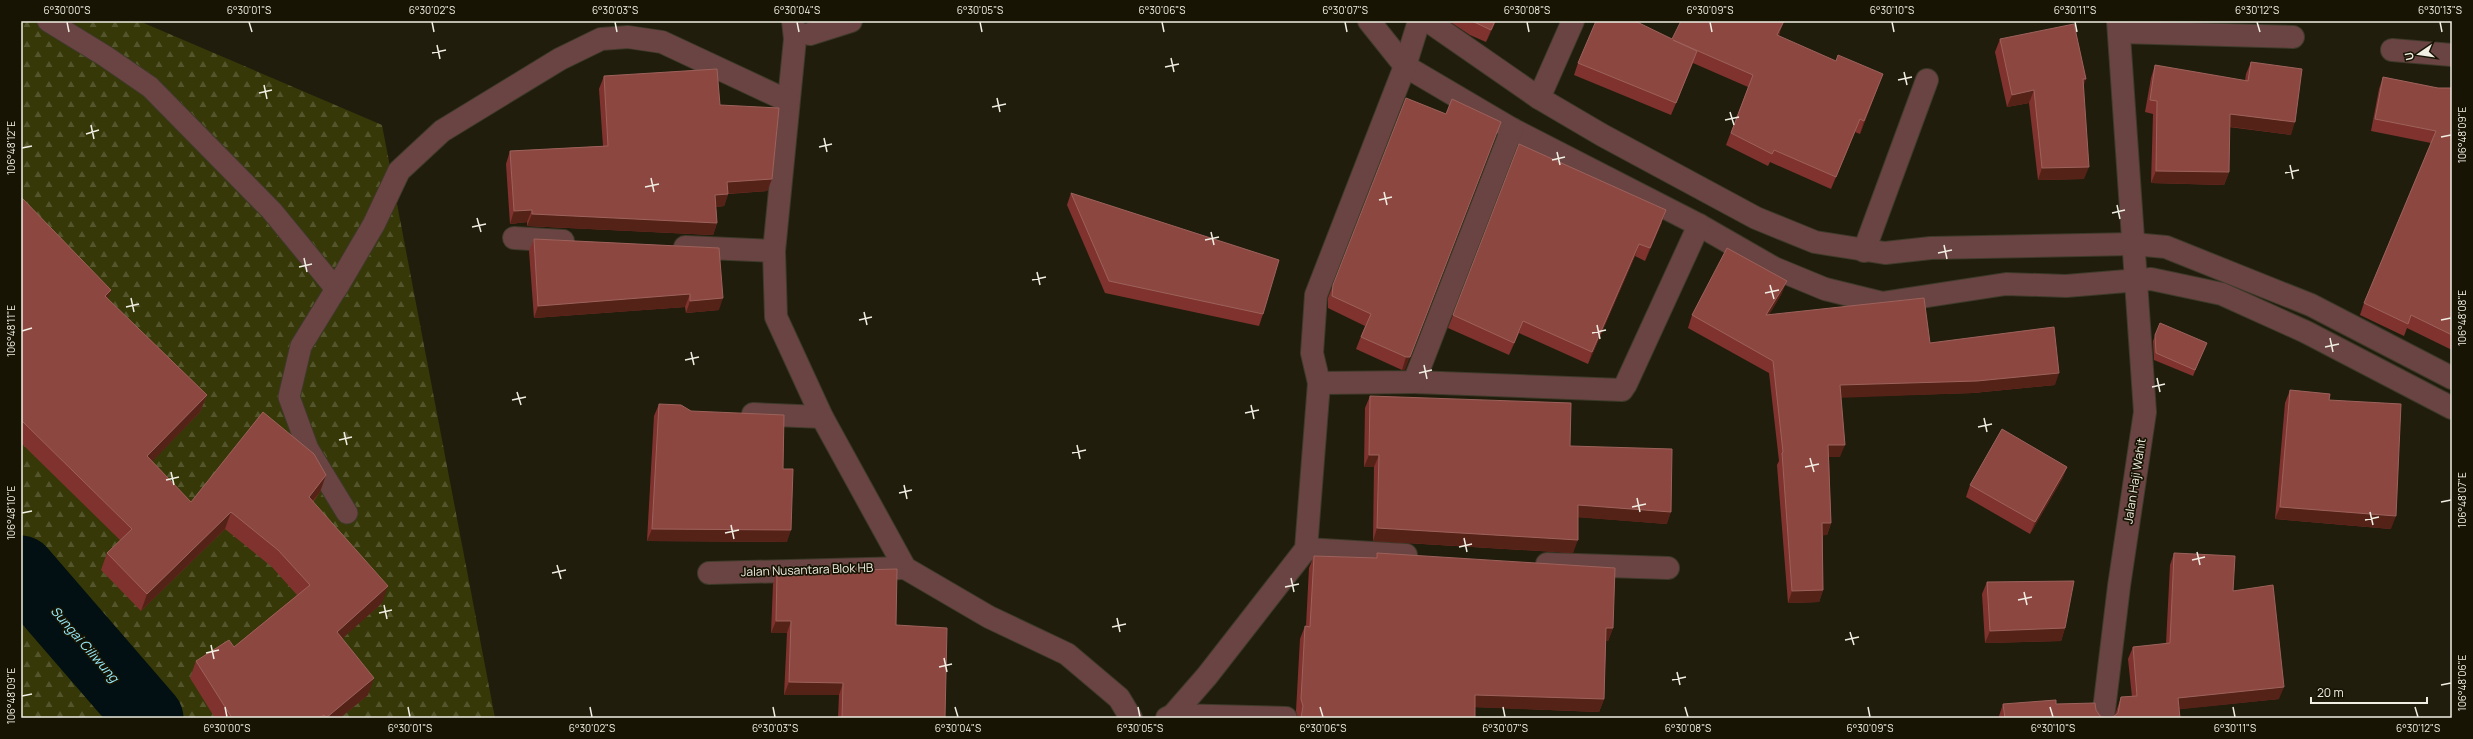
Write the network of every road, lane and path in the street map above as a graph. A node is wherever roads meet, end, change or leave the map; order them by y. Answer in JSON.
{"nodes":[{"id":1,"x":48,"y":21,"type":"edge"},
{"id":2,"x":793,"y":21,"type":"edge"},
{"id":3,"x":851,"y":21,"type":"edge"},
{"id":4,"x":1369,"y":21,"type":"edge"},
{"id":5,"x":1419,"y":21,"type":"edge"},
{"id":6,"x":1428,"y":21,"type":"edge"},
{"id":7,"x":1573,"y":21,"type":"edge"},
{"id":8,"x":2119,"y":26,"type":"edge"},
{"id":9,"x":810,"y":34,"type":"dead end"},
{"id":10,"x":2293,"y":37,"type":"dead end"},
{"id":11,"x":2392,"y":50,"type":"dead end"},
{"id":12,"x":2452,"y":56,"type":"edge"},
{"id":13,"x":1404,"y":66,"type":"junction"},
{"id":14,"x":1927,"y":80,"type":"dead end"},
{"id":15,"x":1539,"y":98,"type":"junction"},
{"id":16,"x":788,"y":101,"type":"junction"},
{"id":17,"x":1512,"y":129,"type":"junction"},
{"id":18,"x":1699,"y":225,"type":"junction"},
{"id":19,"x":514,"y":238,"type":"dead end"},
{"id":20,"x":585,"y":242,"type":"edge"},
{"id":21,"x":2134,"y":244,"type":"junction"},
{"id":22,"x":664,"y":246,"type":"edge"},
{"id":23,"x":774,"y":251,"type":"junction"},
{"id":24,"x":1864,"y":251,"type":"junction"},
{"id":25,"x":2136,"y":281,"type":"junction"},
{"id":26,"x":336,"y":289,"type":"junction"},
{"id":27,"x":2452,"y":378,"type":"edge"},
{"id":28,"x":1414,"y":382,"type":"junction"},
{"id":29,"x":1319,"y":383,"type":"junction"},
{"id":30,"x":2452,"y":408,"type":"edge"},
{"id":31,"x":735,"y":414,"type":"edge"},
{"id":32,"x":822,"y":417,"type":"junction"},
{"id":33,"x":347,"y":513,"type":"dead end"},
{"id":34,"x":1306,"y":549,"type":"junction"},
{"id":35,"x":1425,"y":557,"type":"edge"},
{"id":36,"x":1528,"y":563,"type":"edge"},
{"id":37,"x":905,"y":568,"type":"junction"},
{"id":38,"x":1668,"y":568,"type":"dead end"},
{"id":39,"x":709,"y":573,"type":"dead end"},
{"id":40,"x":1170,"y":717,"type":"edge"},
{"id":41,"x":1131,"y":718,"type":"edge"},
{"id":42,"x":1286,"y":718,"type":"edge"},
{"id":43,"x":2103,"y":718,"type":"edge"}],
"edges":[{"from":1,"to":26,"type":"lane"},
{"from":2,"to":16,"type":"street"},
{"from":3,"to":9,"type":"street"},
{"from":4,"to":13,"type":"street"},
{"from":5,"to":13,"type":"street"},
{"from":6,"to":15,"type":"street"},
{"from":7,"to":15,"type":"street"},
{"from":8,"to":10,"type":"street"},
{"from":8,"to":21,"type":"street","name":"Jalan Haji Wahit"},
{"from":11,"to":12,"type":"street"},
{"from":13,"to":17,"type":"street"},
{"from":13,"to":29,"type":"street"},
{"from":14,"to":24,"type":"street"},
{"from":15,"to":24,"type":"street"},
{"from":16,"to":23,"type":"street"},
{"from":16,"to":26,"type":"street"},
{"from":17,"to":18,"type":"street"},
{"from":17,"to":28,"type":"street"},
{"from":18,"to":25,"type":"street"},
{"from":18,"to":28,"type":"street"},
{"from":19,"to":20,"type":"street"},
{"from":21,"to":24,"type":"street"},
{"from":21,"to":25,"type":"street","name":"Jalan Haji Wahit"},
{"from":21,"to":27,"type":"street"},
{"from":22,"to":23,"type":"street"},
{"from":23,"to":32,"type":"street"},
{"from":25,"to":30,"type":"street"},
{"from":25,"to":43,"type":"street","name":"Jalan Haji Wahit"},
{"from":26,"to":33,"type":"lane"},
{"from":28,"to":29,"type":"street"},
{"from":29,"to":34,"type":"street"},
{"from":31,"to":32,"type":"street"},
{"from":32,"to":37,"type":"street"},
{"from":34,"to":35,"type":"street"},
{"from":34,"to":40,"type":"street"},
{"from":36,"to":38,"type":"street"},
{"from":37,"to":39,"type":"street","name":"Jalan Nusantara Blok HB"},
{"from":37,"to":41,"type":"street"},
{"from":40,"to":42,"type":"street"}]}
